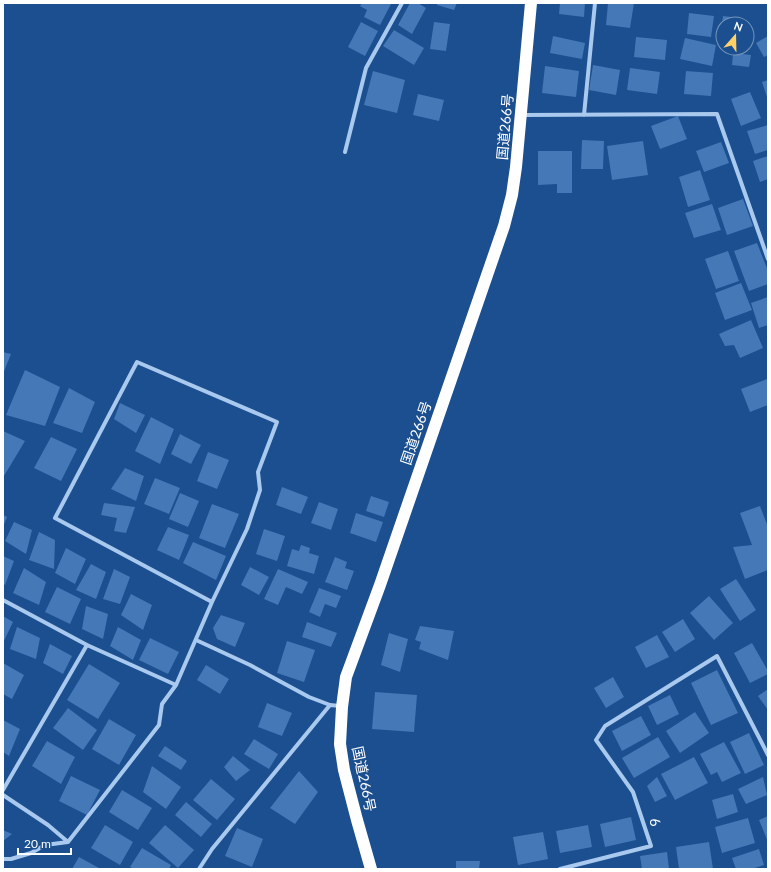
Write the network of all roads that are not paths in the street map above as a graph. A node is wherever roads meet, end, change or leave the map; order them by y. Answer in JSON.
{"nodes":[{"id":1,"x":402,"y":3,"type":"edge"},
{"id":2,"x":531,"y":3,"type":"edge"},
{"id":3,"x":595,"y":3,"type":"edge"},
{"id":4,"x":521,"y":115,"type":"junction"},
{"id":5,"x":584,"y":115,"type":"junction"},
{"id":6,"x":345,"y":152,"type":"dead end"},
{"id":7,"x":768,"y":259,"type":"edge"},
{"id":8,"x":3,"y":600,"type":"edge"},
{"id":9,"x":212,"y":602,"type":"junction"},
{"id":10,"x":196,"y":640,"type":"junction"},
{"id":11,"x":87,"y":645,"type":"junction"},
{"id":12,"x":176,"y":685,"type":"junction"},
{"id":13,"x":336,"y":706,"type":"junction"},
{"id":14,"x":768,"y":755,"type":"edge"},
{"id":15,"x":3,"y":790,"type":"edge"},
{"id":16,"x":3,"y":795,"type":"edge"},
{"id":17,"x":68,"y":842,"type":"junction"},
{"id":18,"x":3,"y":859,"type":"edge"},
{"id":19,"x":200,"y":869,"type":"edge"},
{"id":20,"x":371,"y":869,"type":"edge"},
{"id":21,"x":560,"y":869,"type":"edge"}],
"edges":[{"from":1,"to":6,"type":"street"},
{"from":2,"to":4,"type":"highway","name":"国道266号"},
{"from":3,"to":5,"type":"street"},
{"from":4,"to":5,"type":"street"},
{"from":4,"to":13,"type":"highway","name":"国道266号"},
{"from":5,"to":7,"type":"street"},
{"from":8,"to":11,"type":"street"},
{"from":9,"to":9,"type":"street"},
{"from":9,"to":10,"type":"street"},
{"from":10,"to":12,"type":"street"},
{"from":10,"to":13,"type":"street"},
{"from":11,"to":12,"type":"street"},
{"from":11,"to":15,"type":"street"},
{"from":12,"to":17,"type":"street"},
{"from":13,"to":19,"type":"street"},
{"from":13,"to":20,"type":"highway","name":"国道266号"},
{"from":14,"to":21,"type":"street","name":"6"},
{"from":16,"to":17,"type":"street"},
{"from":17,"to":18,"type":"street"}]}
